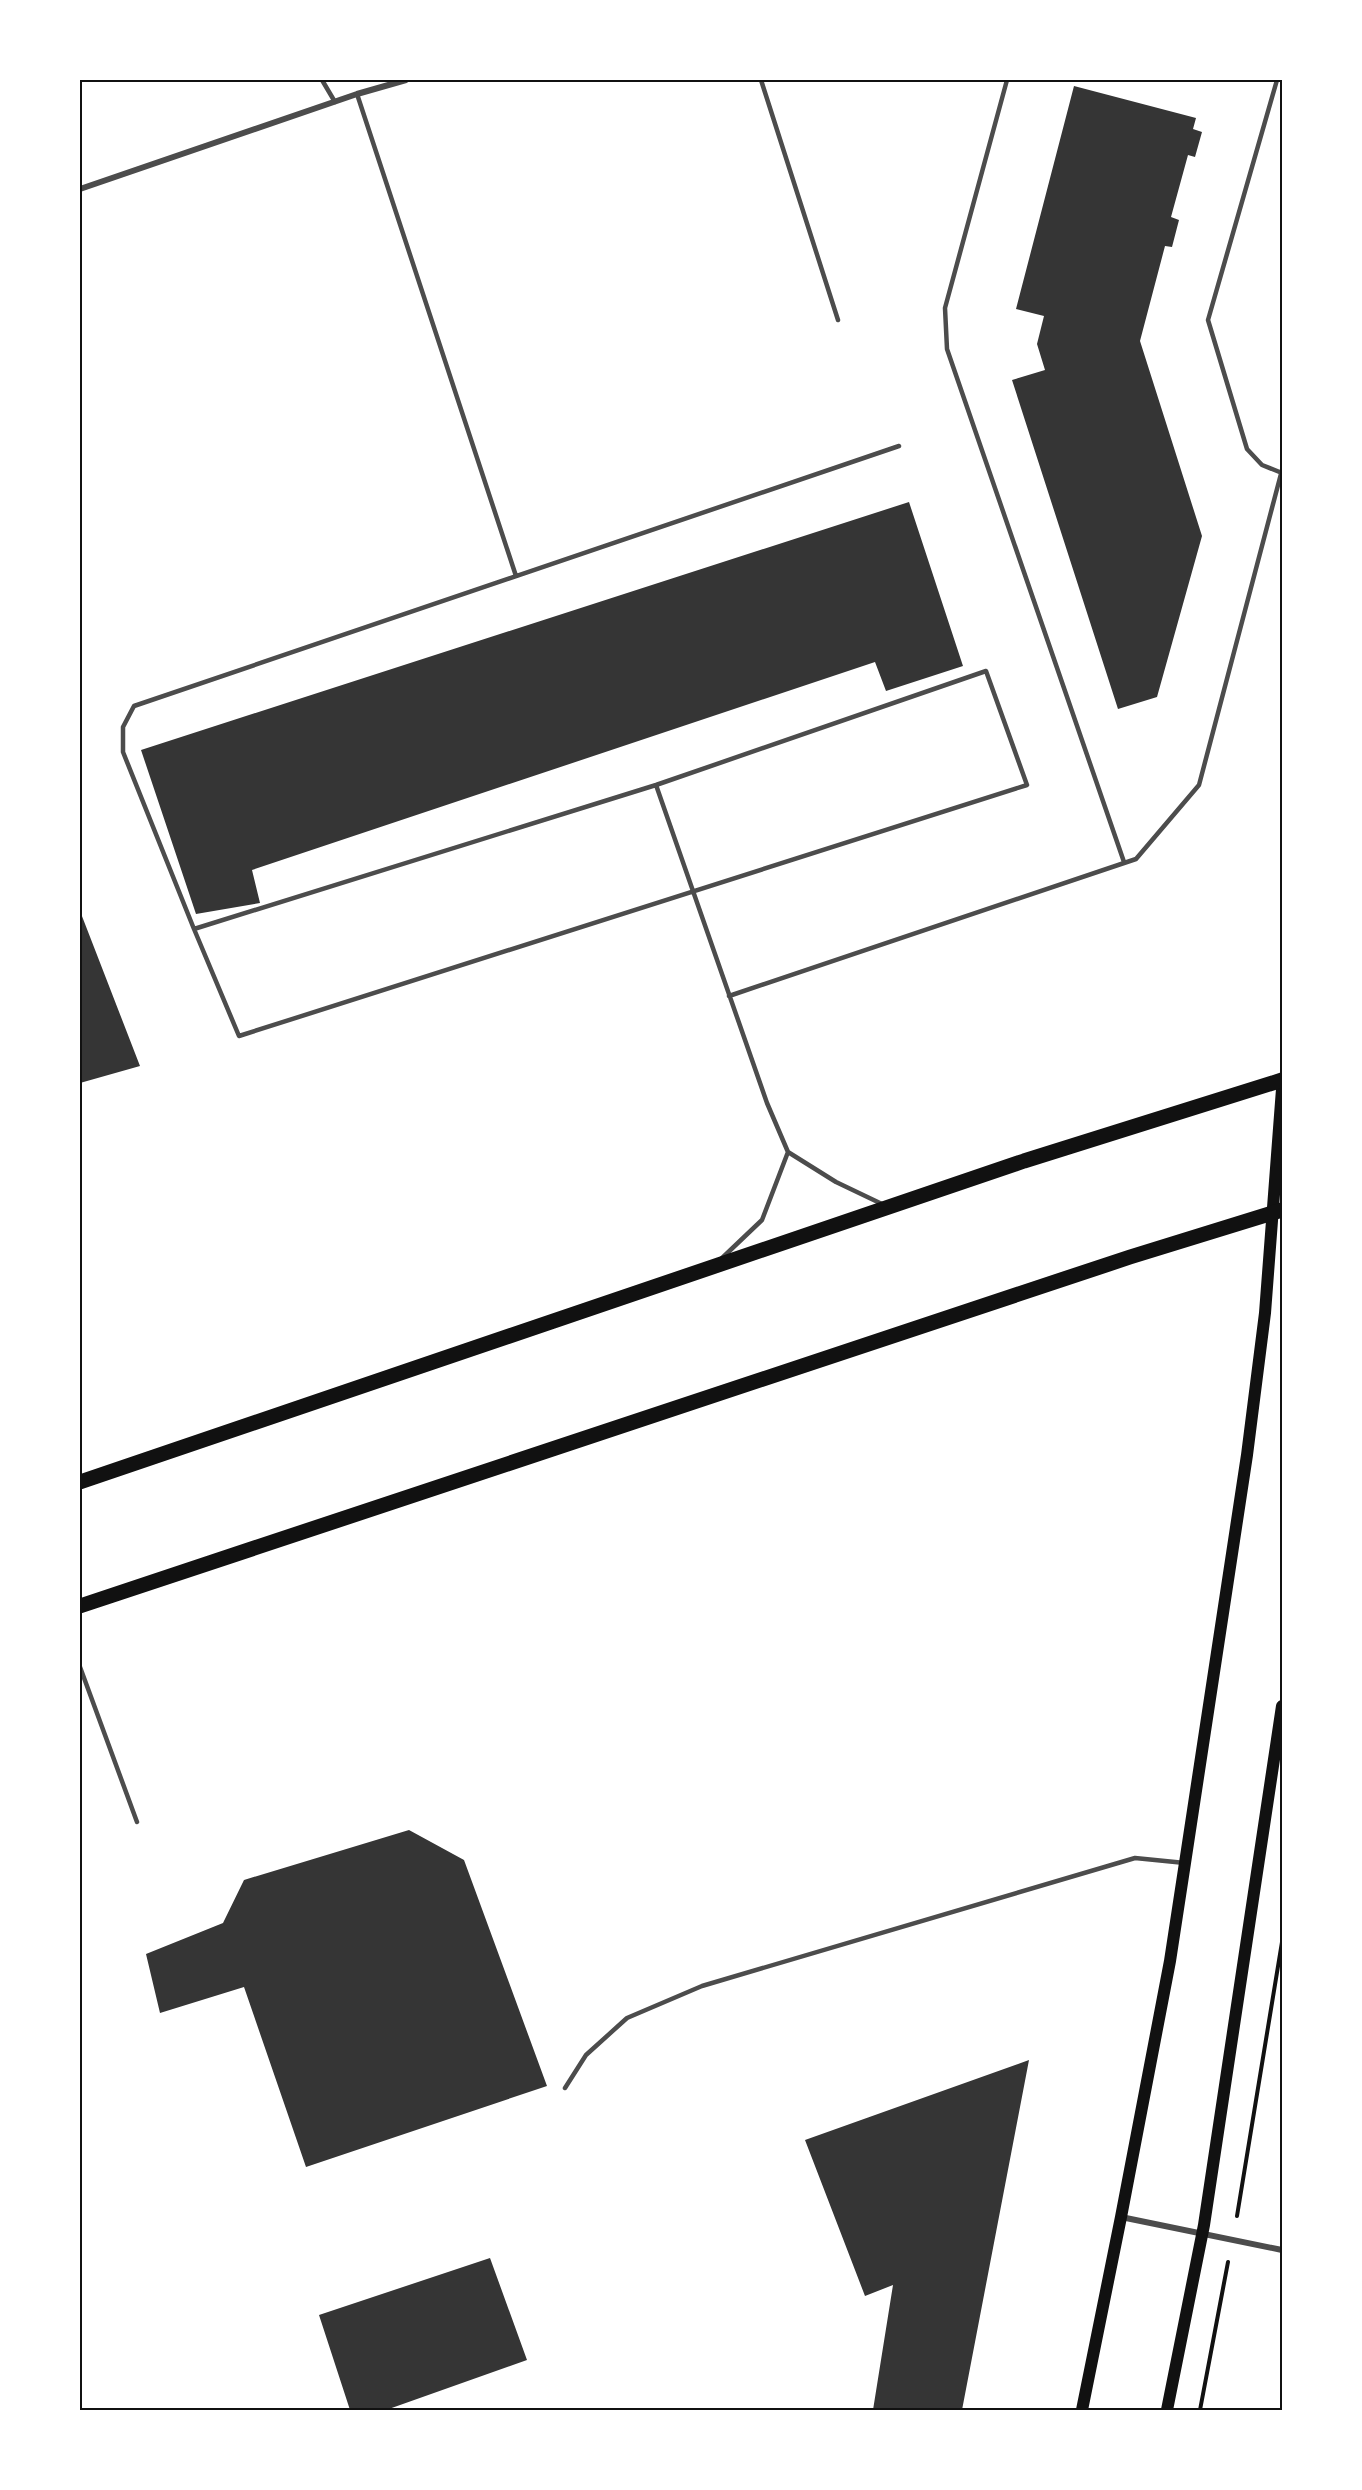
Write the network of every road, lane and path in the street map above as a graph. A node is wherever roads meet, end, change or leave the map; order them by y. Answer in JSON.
{"nodes":[{"id":1,"x":322,"y":80,"type":"edge"},
{"id":2,"x":406,"y":80,"type":"edge"},
{"id":3,"x":760,"y":80,"type":"edge"},
{"id":4,"x":1007,"y":80,"type":"edge"},
{"id":5,"x":1277,"y":80,"type":"edge"},
{"id":6,"x":357,"y":94,"type":"junction"},
{"id":7,"x":335,"y":102,"type":"junction"},
{"id":8,"x":80,"y":189,"type":"edge"},
{"id":9,"x":838,"y":320,"type":"dead end"},
{"id":10,"x":899,"y":446,"type":"dead end"},
{"id":11,"x":1282,"y":472,"type":"edge"},
{"id":12,"x":516,"y":576,"type":"junction"},
{"id":13,"x":656,"y":785,"type":"junction"},
{"id":14,"x":1124,"y":862,"type":"junction"},
{"id":15,"x":693,"y":893,"type":"junction"},
{"id":16,"x":194,"y":929,"type":"junction"},
{"id":17,"x":729,"y":996,"type":"junction"},
{"id":18,"x":1282,"y":1080,"type":"edge"},
{"id":19,"x":1282,"y":1089,"type":"edge"},
{"id":20,"x":788,"y":1152,"type":"junction"},
{"id":21,"x":889,"y":1207,"type":"junction"},
{"id":22,"x":1279,"y":1211,"type":"edge"},
{"id":23,"x":711,"y":1268,"type":"junction"},
{"id":24,"x":80,"y":1482,"type":"edge"},
{"id":25,"x":80,"y":1606,"type":"edge"},
{"id":26,"x":80,"y":1667,"type":"edge"},
{"id":27,"x":1282,"y":1706,"type":"edge"},
{"id":28,"x":137,"y":1821,"type":"dead end"},
{"id":29,"x":1185,"y":1863,"type":"junction"},
{"id":30,"x":1282,"y":1942,"type":"edge"},
{"id":31,"x":565,"y":2088,"type":"dead end"},
{"id":32,"x":1122,"y":2217,"type":"junction"},
{"id":33,"x":1202,"y":2233,"type":"junction"},
{"id":34,"x":1233,"y":2239,"type":"junction"},
{"id":35,"x":1282,"y":2250,"type":"edge"},
{"id":36,"x":1082,"y":2410,"type":"edge"},
{"id":37,"x":1167,"y":2410,"type":"edge"},
{"id":38,"x":1200,"y":2410,"type":"edge"}],
"edges":[{"from":1,"to":7,"type":"lane"},
{"from":2,"to":6,"type":"street"},
{"from":3,"to":9,"type":"lane"},
{"from":4,"to":14,"type":"lane"},
{"from":5,"to":11,"type":"lane"},
{"from":6,"to":7,"type":"street"},
{"from":6,"to":12,"type":"lane"},
{"from":7,"to":8,"type":"street"},
{"from":10,"to":12,"type":"lane"},
{"from":11,"to":14,"type":"lane"},
{"from":12,"to":16,"type":"lane"},
{"from":13,"to":15,"type":"lane"},
{"from":13,"to":15,"type":"lane"},
{"from":13,"to":16,"type":"lane"},
{"from":14,"to":17,"type":"lane"},
{"from":15,"to":16,"type":"lane"},
{"from":15,"to":17,"type":"lane"},
{"from":17,"to":20,"type":"lane"},
{"from":18,"to":21,"type":"main road"},
{"from":19,"to":22,"type":"main road"},
{"from":20,"to":21,"type":"lane"},
{"from":20,"to":23,"type":"lane"},
{"from":21,"to":23,"type":"main road"},
{"from":22,"to":25,"type":"main road"},
{"from":22,"to":29,"type":"main road"},
{"from":23,"to":24,"type":"main road"},
{"from":26,"to":28,"type":"lane"},
{"from":27,"to":33,"type":"main road"},
{"from":29,"to":31,"type":"lane"},
{"from":29,"to":32,"type":"main road"},
{"from":30,"to":34,"type":"path"},
{"from":32,"to":33,"type":"street"},
{"from":32,"to":36,"type":"main road"},
{"from":33,"to":34,"type":"street"},
{"from":33,"to":37,"type":"main road"},
{"from":34,"to":35,"type":"street"},
{"from":34,"to":38,"type":"path"}]}
